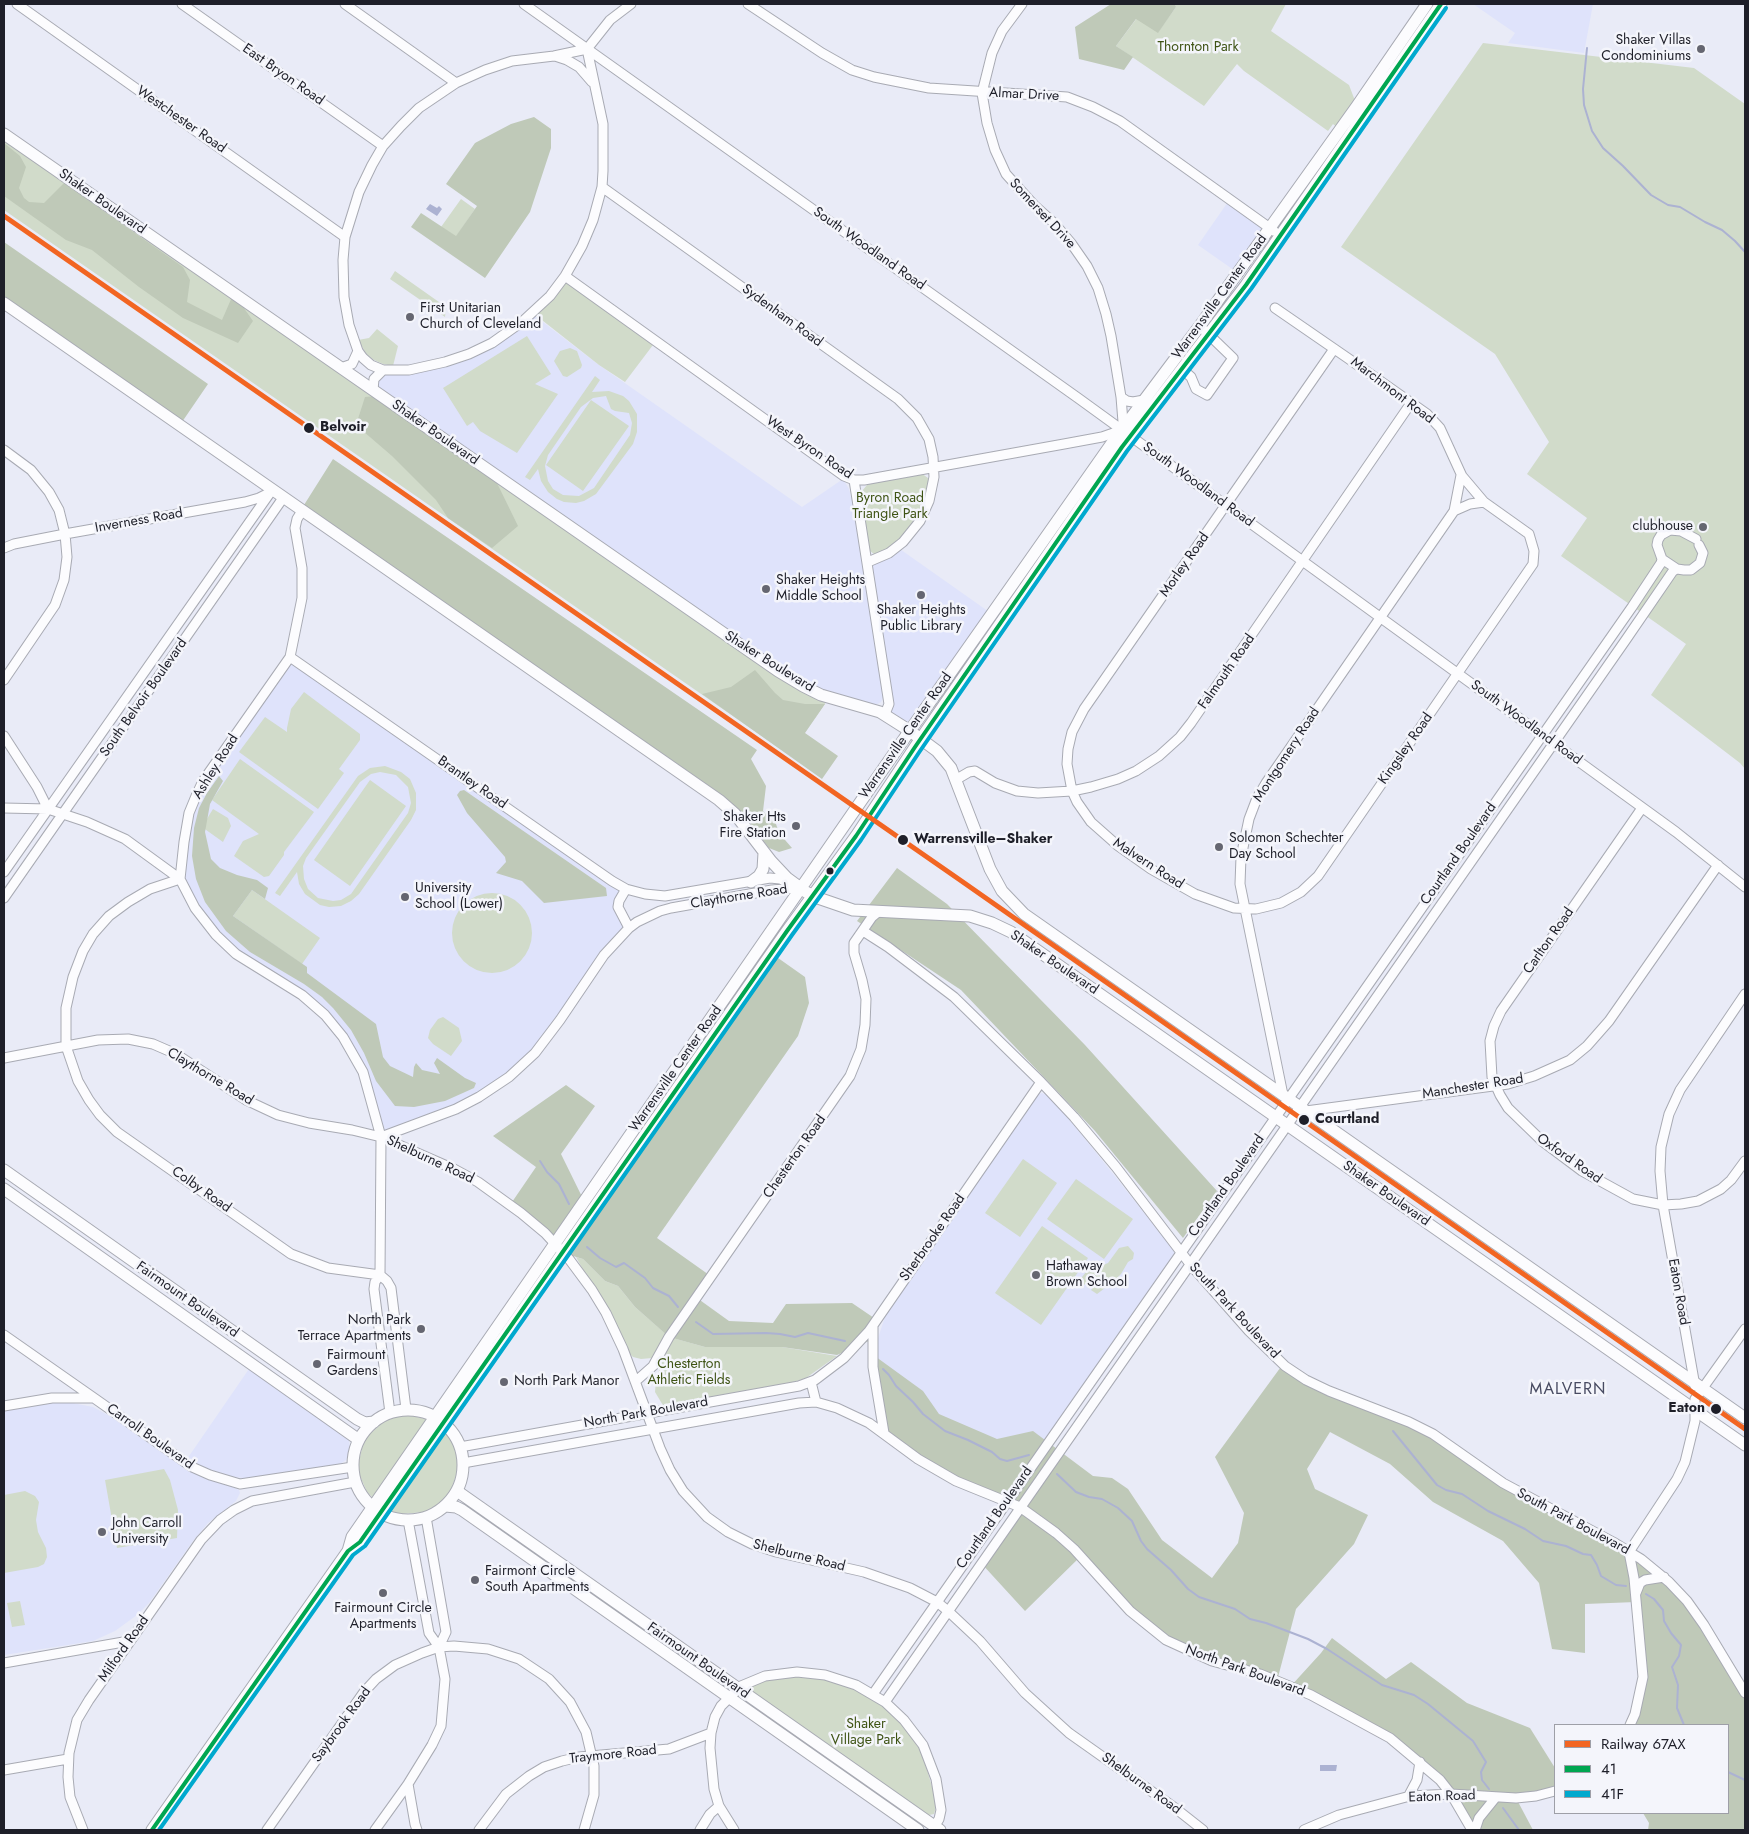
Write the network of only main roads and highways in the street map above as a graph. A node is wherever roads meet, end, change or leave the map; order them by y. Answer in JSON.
{"nodes":[{"id":1,"x":1428,"y":4,"type":"edge"},
{"id":2,"x":1441,"y":4,"type":"edge"},
{"id":3,"x":4,"y":134,"type":"edge"},
{"id":4,"x":4,"y":303,"type":"edge"},
{"id":5,"x":1126,"y":433,"type":"junction"},
{"id":6,"x":910,"y":731,"type":"junction"},
{"id":7,"x":921,"y":739,"type":"junction"},
{"id":8,"x":764,"y":853,"type":"junction"},
{"id":9,"x":751,"y":882,"type":"road end"},
{"id":10,"x":801,"y":888,"type":"junction"},
{"id":11,"x":812,"y":896,"type":"junction"},
{"id":12,"x":4,"y":1170,"type":"edge"},
{"id":13,"x":4,"y":1189,"type":"edge"},
{"id":14,"x":435,"y":1416,"type":"junction"},
{"id":15,"x":1745,"y":1418,"type":"edge"},
{"id":16,"x":374,"y":1422,"type":"junction"},
{"id":17,"x":444,"y":1423,"type":"junction"},
{"id":18,"x":359,"y":1440,"type":"junction"},
{"id":19,"x":1745,"y":1445,"type":"edge"},
{"id":20,"x":457,"y":1491,"type":"junction"},
{"id":21,"x":445,"y":1506,"type":"junction"},
{"id":22,"x":377,"y":1510,"type":"junction"},
{"id":23,"x":937,"y":1828,"type":"edge"},
{"id":24,"x":152,"y":1830,"type":"edge"},
{"id":25,"x":918,"y":1830,"type":"edge"}],
"edges":[{"from":1,"to":5,"type":"main road","name":"Warrensville Center Road"},
{"from":2,"to":5,"type":"main road","name":"Warrensville Center Road"},
{"from":3,"to":6,"type":"main road","name":"Shaker Boulevard"},
{"from":4,"to":8,"type":"main road","name":"Shaker Boulevard"},
{"from":5,"to":6,"type":"main road","name":"Warrensville Center Road"},
{"from":5,"to":7,"type":"main road","name":"Warrensville Center Road"},
{"from":6,"to":7,"type":"main road","name":"Shaker Boulevard"},
{"from":6,"to":10,"type":"main road","name":"Warrensville Center Road"},
{"from":7,"to":11,"type":"main road","name":"Warrensville Center Road"},
{"from":7,"to":15,"type":"main road","name":"Shaker Boulevard"},
{"from":8,"to":9,"type":"main road"},
{"from":8,"to":10,"type":"main road","name":"Shaker Boulevard"},
{"from":10,"to":11,"type":"main road","name":"Shaker Boulevard"},
{"from":10,"to":14,"type":"main road","name":"Warrensville Center Road"},
{"from":11,"to":17,"type":"main road","name":"Warrensville Center Road"},
{"from":11,"to":19,"type":"main road","name":"Shaker Boulevard"},
{"from":12,"to":16,"type":"main road","name":"Fairmount Boulevard"},
{"from":13,"to":18,"type":"main road","name":"Fairmount Boulevard"},
{"from":14,"to":16,"type":"main road"},
{"from":14,"to":17,"type":"main road"},
{"from":14,"to":22,"type":"main road","name":"Warrensville Center Road"},
{"from":16,"to":18,"type":"main road"},
{"from":17,"to":20,"type":"main road"},
{"from":17,"to":22,"type":"main road","name":"Warrensville Center Road"},
{"from":18,"to":22,"type":"main road"},
{"from":20,"to":21,"type":"main road"},
{"from":20,"to":23,"type":"main road","name":"Fairmount Boulevard"},
{"from":21,"to":22,"type":"main road"},
{"from":21,"to":25,"type":"main road","name":"Fairmount Boulevard"},
{"from":22,"to":24,"type":"main road","name":"Warrensville Center Road"}]}
